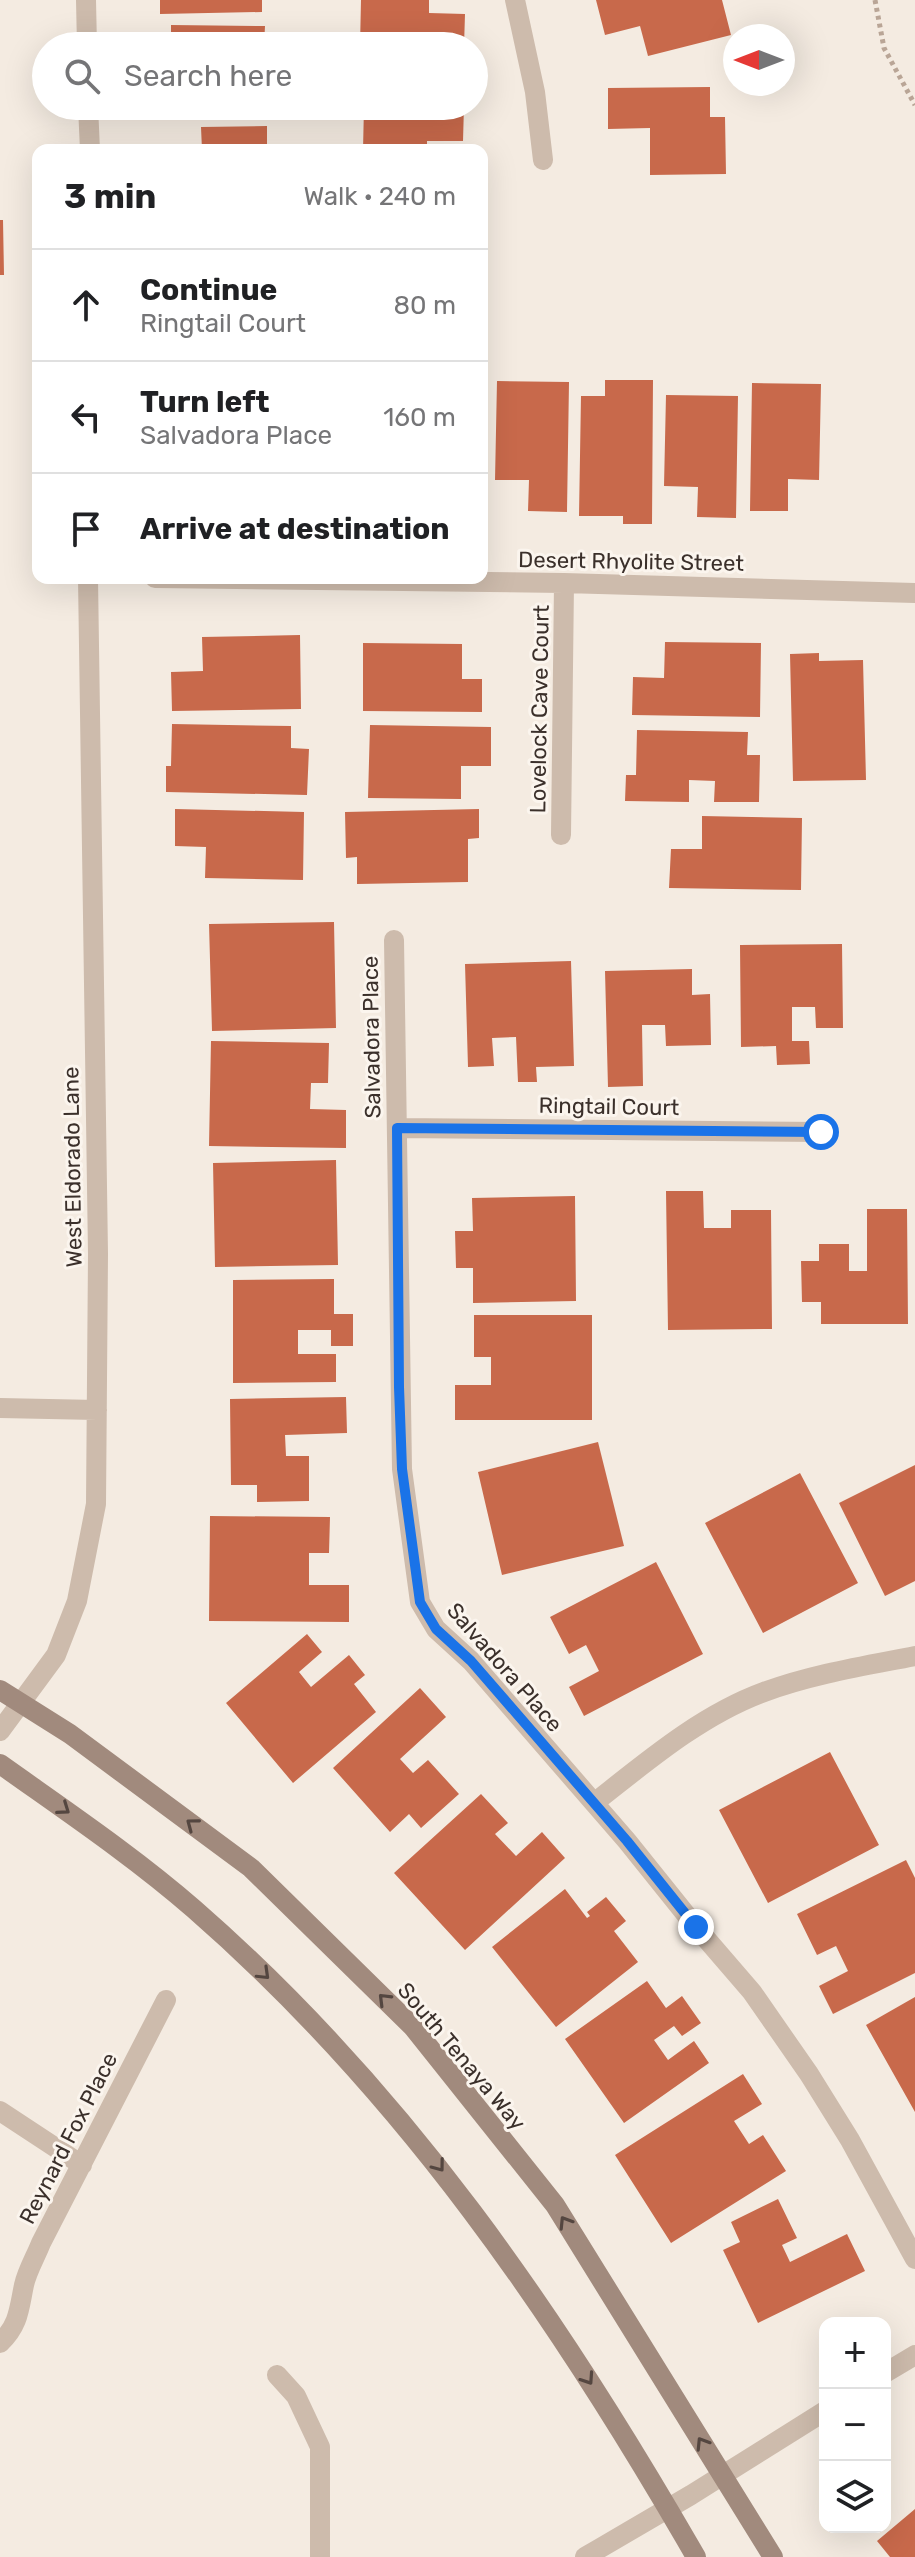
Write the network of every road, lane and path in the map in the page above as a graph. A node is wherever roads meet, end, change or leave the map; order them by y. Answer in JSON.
{"nodes":[{"id":1,"x":86,"y":0,"type":"edge"},
{"id":2,"x":515,"y":0,"type":"edge"},
{"id":3,"x":875,"y":0,"type":"edge"},
{"id":4,"x":87,"y":32,"type":"edge"},
{"id":5,"x":915,"y":105,"type":"edge"},
{"id":6,"x":89,"y":120,"type":"edge"},
{"id":7,"x":90,"y":144,"type":"edge"},
{"id":8,"x":543,"y":160,"type":"dead end"},
{"id":9,"x":488,"y":582,"type":"edge"},
{"id":10,"x":564,"y":583,"type":"junction"},
{"id":11,"x":88,"y":584,"type":"edge"},
{"id":12,"x":915,"y":593,"type":"edge"},
{"id":13,"x":561,"y":835,"type":"dead end"},
{"id":14,"x":394,"y":940,"type":"dead end"},
{"id":15,"x":397,"y":1128,"type":"junction"},
{"id":16,"x":821,"y":1132,"type":"dead end"},
{"id":17,"x":0,"y":1408,"type":"edge"},
{"id":18,"x":97,"y":1410,"type":"junction"},
{"id":19,"x":915,"y":1656,"type":"edge"},
{"id":20,"x":0,"y":1690,"type":"edge"},
{"id":21,"x":22,"y":1703,"type":"junction"},
{"id":22,"x":0,"y":1731,"type":"edge"},
{"id":23,"x":0,"y":1764,"type":"edge"},
{"id":24,"x":594,"y":1803,"type":"junction"},
{"id":25,"x":166,"y":2000,"type":"dead end"},
{"id":26,"x":0,"y":2111,"type":"edge"},
{"id":27,"x":82,"y":2165,"type":"junction"},
{"id":28,"x":915,"y":2259,"type":"edge"},
{"id":29,"x":0,"y":2343,"type":"edge"},
{"id":30,"x":915,"y":2355,"type":"edge"},
{"id":31,"x":891,"y":2369,"type":"edge"},
{"id":32,"x":277,"y":2375,"type":"dead end"},
{"id":33,"x":819,"y":2415,"type":"edge"},
{"id":34,"x":722,"y":2475,"type":"junction"},
{"id":35,"x":668,"y":2508,"type":"junction"},
{"id":36,"x":320,"y":2557,"type":"edge"},
{"id":37,"x":585,"y":2557,"type":"edge"},
{"id":38,"x":696,"y":2557,"type":"edge"},
{"id":39,"x":773,"y":2557,"type":"edge"}],
"edges":[{"from":1,"to":4,"type":"street"},
{"from":2,"to":8,"type":"street"},
{"from":3,"to":5,"type":"path"},
{"from":6,"to":7,"type":"street"},
{"from":9,"to":10,"type":"street","name":"Desert Rhyolite Street"},
{"from":10,"to":12,"type":"street","name":"Desert Rhyolite Street"},
{"from":10,"to":13,"type":"street","name":"Lovelock Cave Court"},
{"from":11,"to":18,"type":"street","name":"West Eldorado Lane"},
{"from":14,"to":15,"type":"street","name":"Salvadora Place"},
{"from":15,"to":16,"type":"street","name":"Ringtail Court"},
{"from":15,"to":24,"type":"street","name":"Salvadora Place"},
{"from":17,"to":18,"type":"street"},
{"from":18,"to":21,"type":"street","name":"West Eldorado Lane"},
{"from":19,"to":24,"type":"street"},
{"from":20,"to":21,"type":"street","name":"South Tenaya Way"},
{"from":21,"to":22,"type":"street","name":"West Eldorado Lane"},
{"from":34,"to":21,"type":"street","name":"South Tenaya Way","one_way":true},
{"from":23,"to":35,"type":"street","one_way":true},
{"from":24,"to":28,"type":"street","name":"Salvadora Place"},
{"from":25,"to":27,"type":"street","name":"Reynard Fox Place"},
{"from":26,"to":27,"type":"street"},
{"from":27,"to":29,"type":"street","name":"Reynard Fox Place"},
{"from":30,"to":31,"type":"street"},
{"from":32,"to":36,"type":"street"},
{"from":33,"to":34,"type":"street"},
{"from":34,"to":35,"type":"street"},
{"from":34,"to":39,"type":"street","name":"South Tenaya Way"},
{"from":35,"to":37,"type":"street"},
{"from":35,"to":38,"type":"street"}]}
